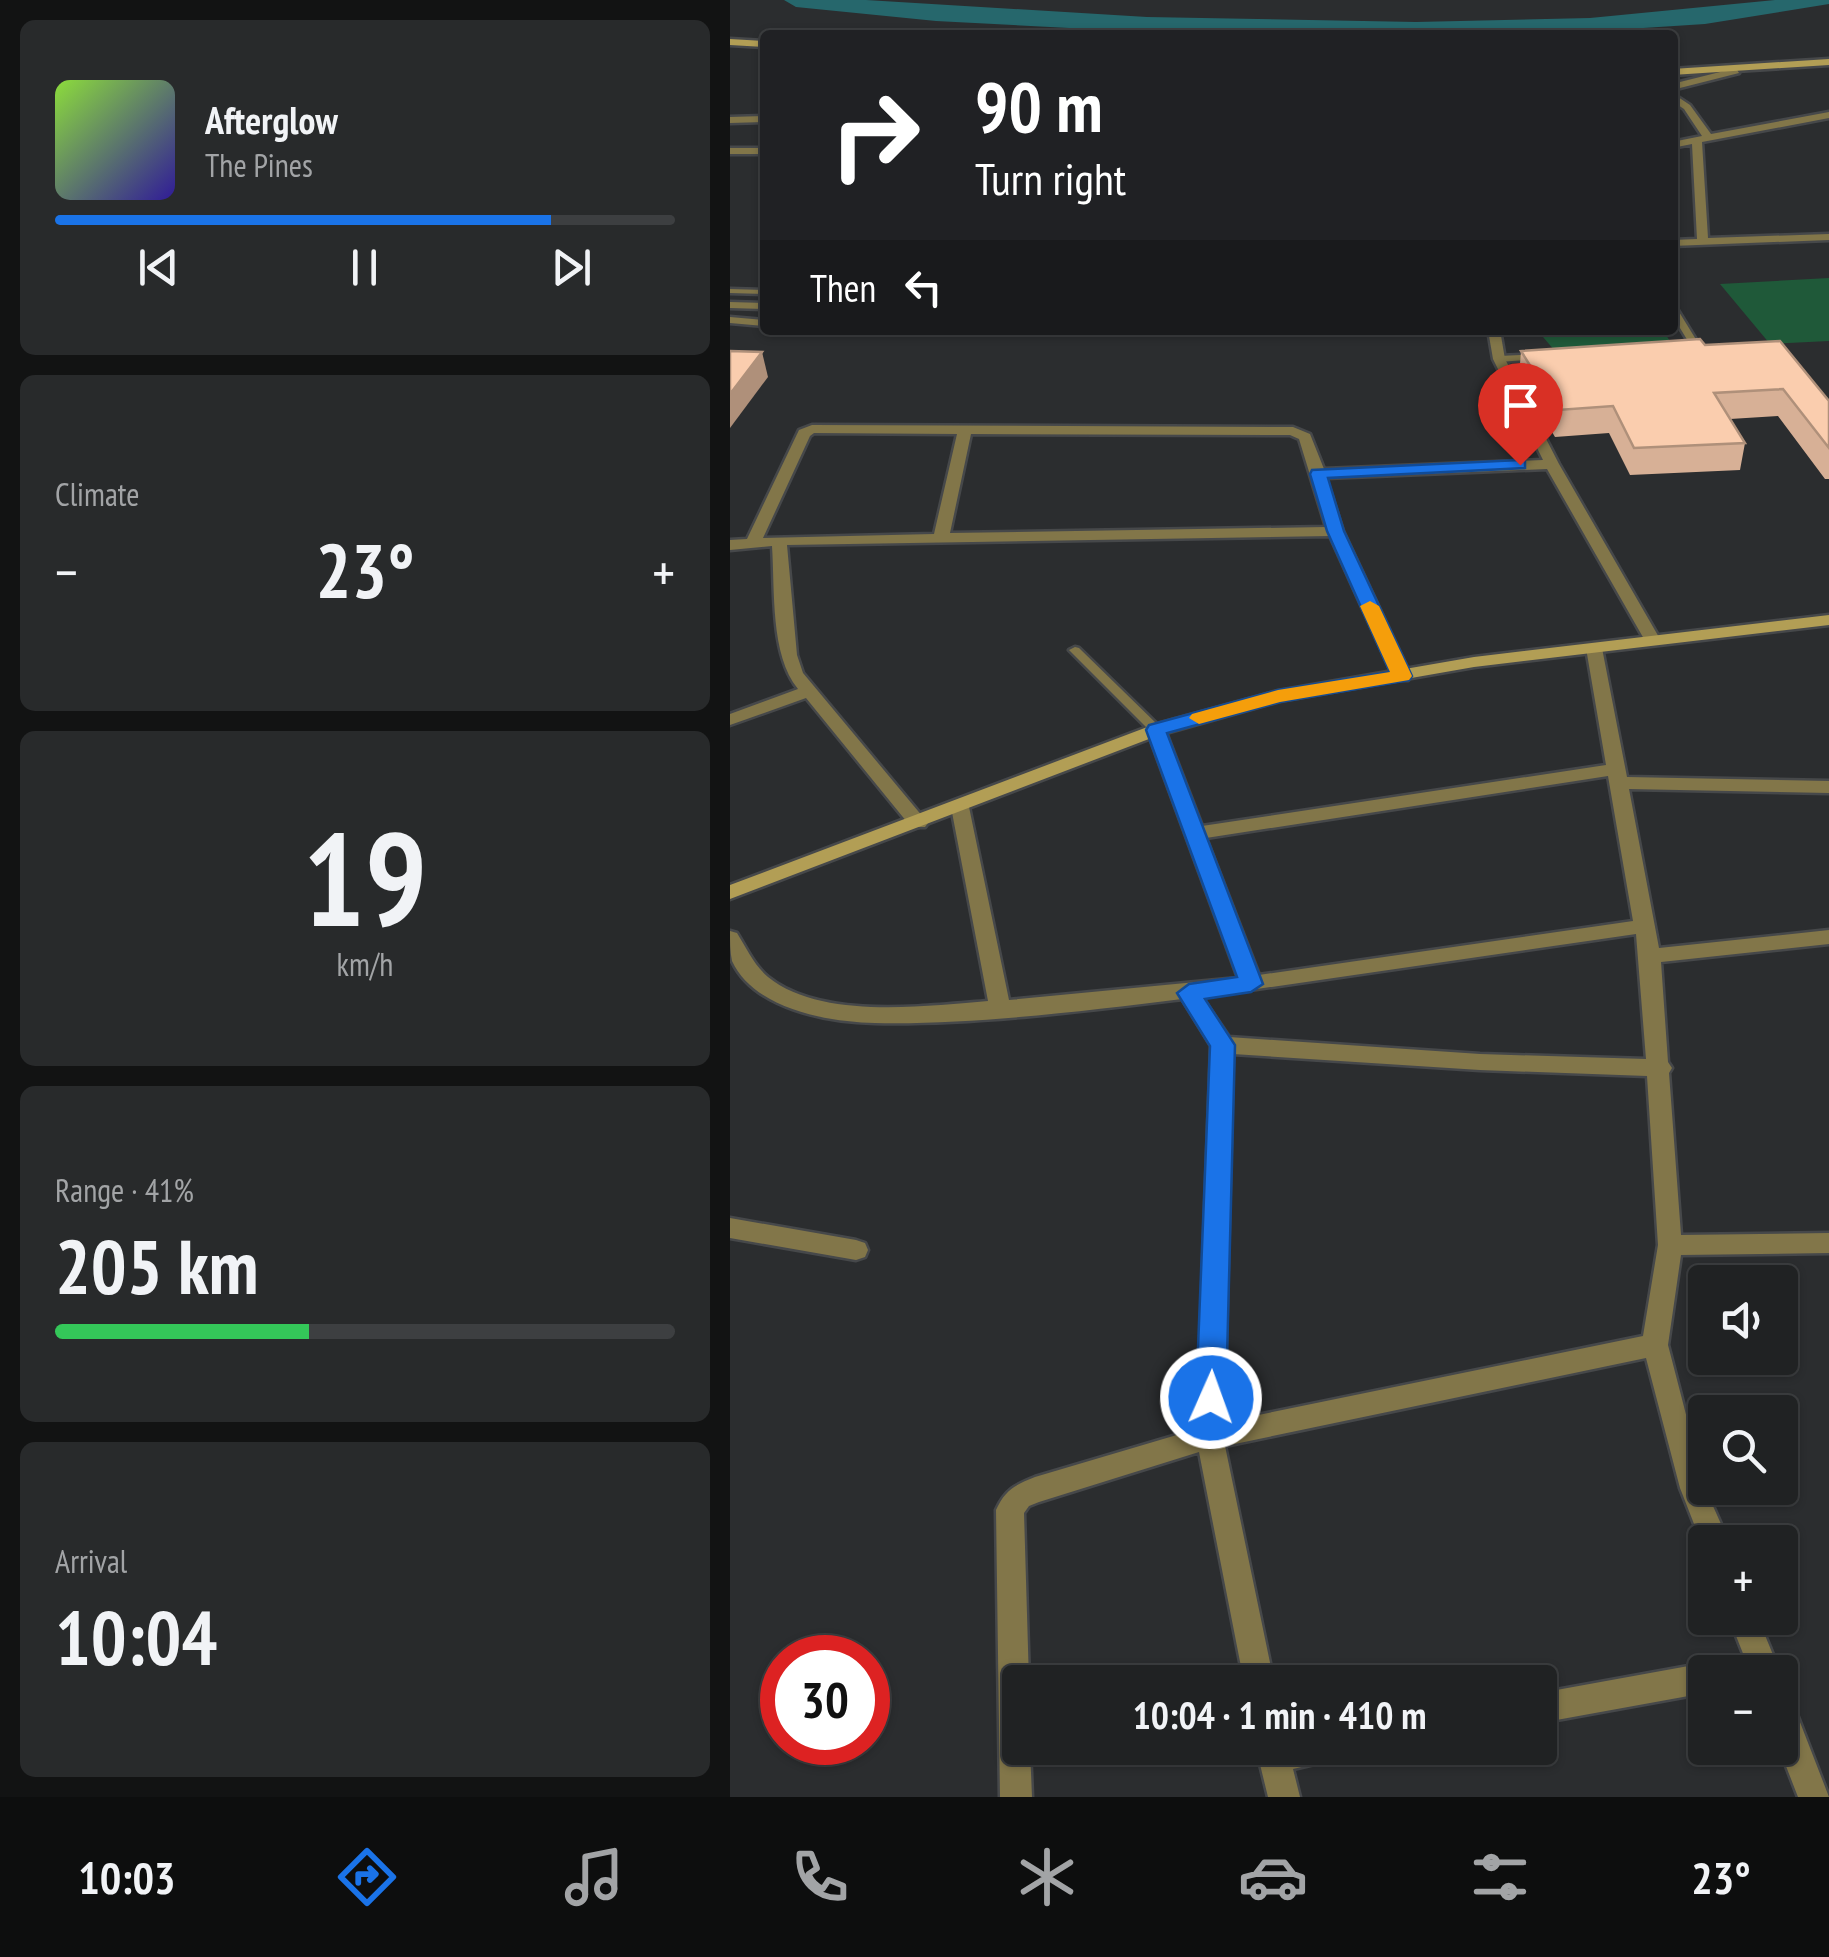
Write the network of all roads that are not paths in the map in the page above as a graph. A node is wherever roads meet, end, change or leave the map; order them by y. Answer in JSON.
{"nodes":[{"id":1,"x":730,"y":42,"type":"edge"},
{"id":2,"x":760,"y":44,"type":"edge"},
{"id":3,"x":1829,"y":62,"type":"edge"},
{"id":4,"x":1736,"y":71,"type":"junction"},
{"id":5,"x":1678,"y":72,"type":"edge"},
{"id":6,"x":1678,"y":86,"type":"edge"},
{"id":7,"x":1678,"y":101,"type":"edge"},
{"id":8,"x":1829,"y":116,"type":"edge"},
{"id":9,"x":760,"y":119,"type":"edge"},
{"id":10,"x":730,"y":120,"type":"edge"},
{"id":11,"x":1704,"y":141,"type":"junction"},
{"id":12,"x":1678,"y":144,"type":"edge"},
{"id":13,"x":730,"y":151,"type":"edge"},
{"id":14,"x":760,"y":151,"type":"edge"},
{"id":15,"x":1829,"y":237,"type":"edge"},
{"id":16,"x":1703,"y":242,"type":"junction"},
{"id":17,"x":1678,"y":243,"type":"edge"},
{"id":18,"x":730,"y":291,"type":"edge"},
{"id":19,"x":760,"y":292,"type":"edge"},
{"id":20,"x":730,"y":305,"type":"edge"},
{"id":21,"x":760,"y":306,"type":"edge"},
{"id":22,"x":1678,"y":317,"type":"edge"},
{"id":23,"x":730,"y":320,"type":"edge"},
{"id":24,"x":760,"y":323,"type":"edge"},
{"id":25,"x":1495,"y":335,"type":"edge"},
{"id":26,"x":1680,"y":353,"type":"edge"},
{"id":27,"x":1554,"y":357,"type":"edge"},
{"id":28,"x":1499,"y":359,"type":"junction"},
{"id":29,"x":965,"y":428,"type":"junction"},
{"id":30,"x":1552,"y":464,"type":"junction"},
{"id":31,"x":1318,"y":474,"type":"junction"},
{"id":32,"x":1335,"y":531,"type":"junction"},
{"id":33,"x":941,"y":538,"type":"junction"},
{"id":34,"x":779,"y":540,"type":"junction"},
{"id":35,"x":754,"y":541,"type":"junction"},
{"id":36,"x":730,"y":546,"type":"edge"},
{"id":37,"x":1829,"y":620,"type":"edge"},
{"id":38,"x":1652,"y":640,"type":"junction"},
{"id":39,"x":1594,"y":648,"type":"junction"},
{"id":40,"x":1075,"y":650,"type":"dead end"},
{"id":41,"x":1402,"y":676,"type":"junction"},
{"id":42,"x":806,"y":692,"type":"junction"},
{"id":43,"x":730,"y":720,"type":"edge"},
{"id":44,"x":1156,"y":730,"type":"junction"},
{"id":45,"x":1619,"y":776,"type":"junction"},
{"id":46,"x":1829,"y":788,"type":"edge"},
{"id":47,"x":960,"y":808,"type":"junction"},
{"id":48,"x":918,"y":823,"type":"junction"},
{"id":49,"x":1196,"y":833,"type":"junction"},
{"id":50,"x":730,"y":892,"type":"edge"},
{"id":51,"x":1644,"y":926,"type":"junction"},
{"id":52,"x":1829,"y":937,"type":"edge"},
{"id":53,"x":730,"y":938,"type":"edge"},
{"id":54,"x":1650,"y":956,"type":"junction"},
{"id":55,"x":1251,"y":984,"type":"junction"},
{"id":56,"x":1189,"y":993,"type":"junction"},
{"id":57,"x":1000,"y":1007,"type":"junction"},
{"id":58,"x":1222,"y":1045,"type":"junction"},
{"id":59,"x":1661,"y":1068,"type":"junction"},
{"id":60,"x":730,"y":1228,"type":"edge"},
{"id":61,"x":1829,"y":1243,"type":"edge"},
{"id":62,"x":1670,"y":1245,"type":"junction"},
{"id":63,"x":856,"y":1250,"type":"dead end"},
{"id":64,"x":1655,"y":1345,"type":"junction"},
{"id":65,"x":1210,"y":1437,"type":"junction"},
{"id":66,"x":1708,"y":1525,"type":"edge"},
{"id":67,"x":1256,"y":1665,"type":"edge"},
{"id":68,"x":1688,"y":1681,"type":"edge"},
{"id":69,"x":1557,"y":1705,"type":"edge"},
{"id":70,"x":1798,"y":1756,"type":"edge"},
{"id":71,"x":1276,"y":1765,"type":"edge"},
{"id":72,"x":1016,"y":1797,"type":"edge"},
{"id":73,"x":1284,"y":1797,"type":"edge"},
{"id":74,"x":1814,"y":1797,"type":"edge"}],
"edges":[{"from":1,"to":2,"type":"street"},
{"from":3,"to":4,"type":"street"},
{"from":4,"to":5,"type":"street"},
{"from":4,"to":6,"type":"street"},
{"from":7,"to":11,"type":"street"},
{"from":8,"to":11,"type":"street"},
{"from":9,"to":10,"type":"street"},
{"from":11,"to":12,"type":"street"},
{"from":11,"to":16,"type":"street"},
{"from":13,"to":14,"type":"street"},
{"from":15,"to":16,"type":"street"},
{"from":16,"to":17,"type":"street"},
{"from":18,"to":19,"type":"lane"},
{"from":20,"to":21,"type":"lane"},
{"from":22,"to":26,"type":"lane"},
{"from":23,"to":24,"type":"lane"},
{"from":25,"to":28,"type":"street"},
{"from":27,"to":28,"type":"lane"},
{"from":28,"to":30,"type":"street"},
{"from":29,"to":31,"type":"street"},
{"from":29,"to":33,"type":"street"},
{"from":29,"to":35,"type":"street"},
{"from":30,"to":31,"type":"street"},
{"from":30,"to":38,"type":"street"},
{"from":31,"to":32,"type":"street"},
{"from":32,"to":33,"type":"street"},
{"from":32,"to":41,"type":"street"},
{"from":33,"to":34,"type":"street"},
{"from":34,"to":35,"type":"street"},
{"from":34,"to":42,"type":"street"},
{"from":35,"to":36,"type":"street"},
{"from":37,"to":38,"type":"street"},
{"from":38,"to":39,"type":"street"},
{"from":39,"to":41,"type":"street"},
{"from":39,"to":45,"type":"street"},
{"from":40,"to":44,"type":"lane"},
{"from":41,"to":44,"type":"street"},
{"from":42,"to":43,"type":"street"},
{"from":42,"to":48,"type":"street"},
{"from":44,"to":47,"type":"street"},
{"from":44,"to":49,"type":"street"},
{"from":45,"to":46,"type":"street"},
{"from":45,"to":49,"type":"street"},
{"from":45,"to":51,"type":"street"},
{"from":47,"to":48,"type":"street"},
{"from":47,"to":57,"type":"street"},
{"from":48,"to":50,"type":"street"},
{"from":49,"to":55,"type":"street"},
{"from":51,"to":54,"type":"street"},
{"from":51,"to":55,"type":"street"},
{"from":52,"to":54,"type":"street"},
{"from":53,"to":57,"type":"street"},
{"from":54,"to":59,"type":"street"},
{"from":55,"to":56,"type":"street"},
{"from":56,"to":57,"type":"street"},
{"from":56,"to":58,"type":"street"},
{"from":58,"to":59,"type":"street"},
{"from":58,"to":65,"type":"street"},
{"from":59,"to":62,"type":"street"},
{"from":60,"to":63,"type":"street"},
{"from":61,"to":62,"type":"street"},
{"from":62,"to":64,"type":"street"},
{"from":64,"to":65,"type":"street"},
{"from":64,"to":66,"type":"street"},
{"from":65,"to":67,"type":"street"},
{"from":65,"to":72,"type":"street"},
{"from":68,"to":69,"type":"street"},
{"from":70,"to":74,"type":"street"},
{"from":71,"to":73,"type":"street"}]}
